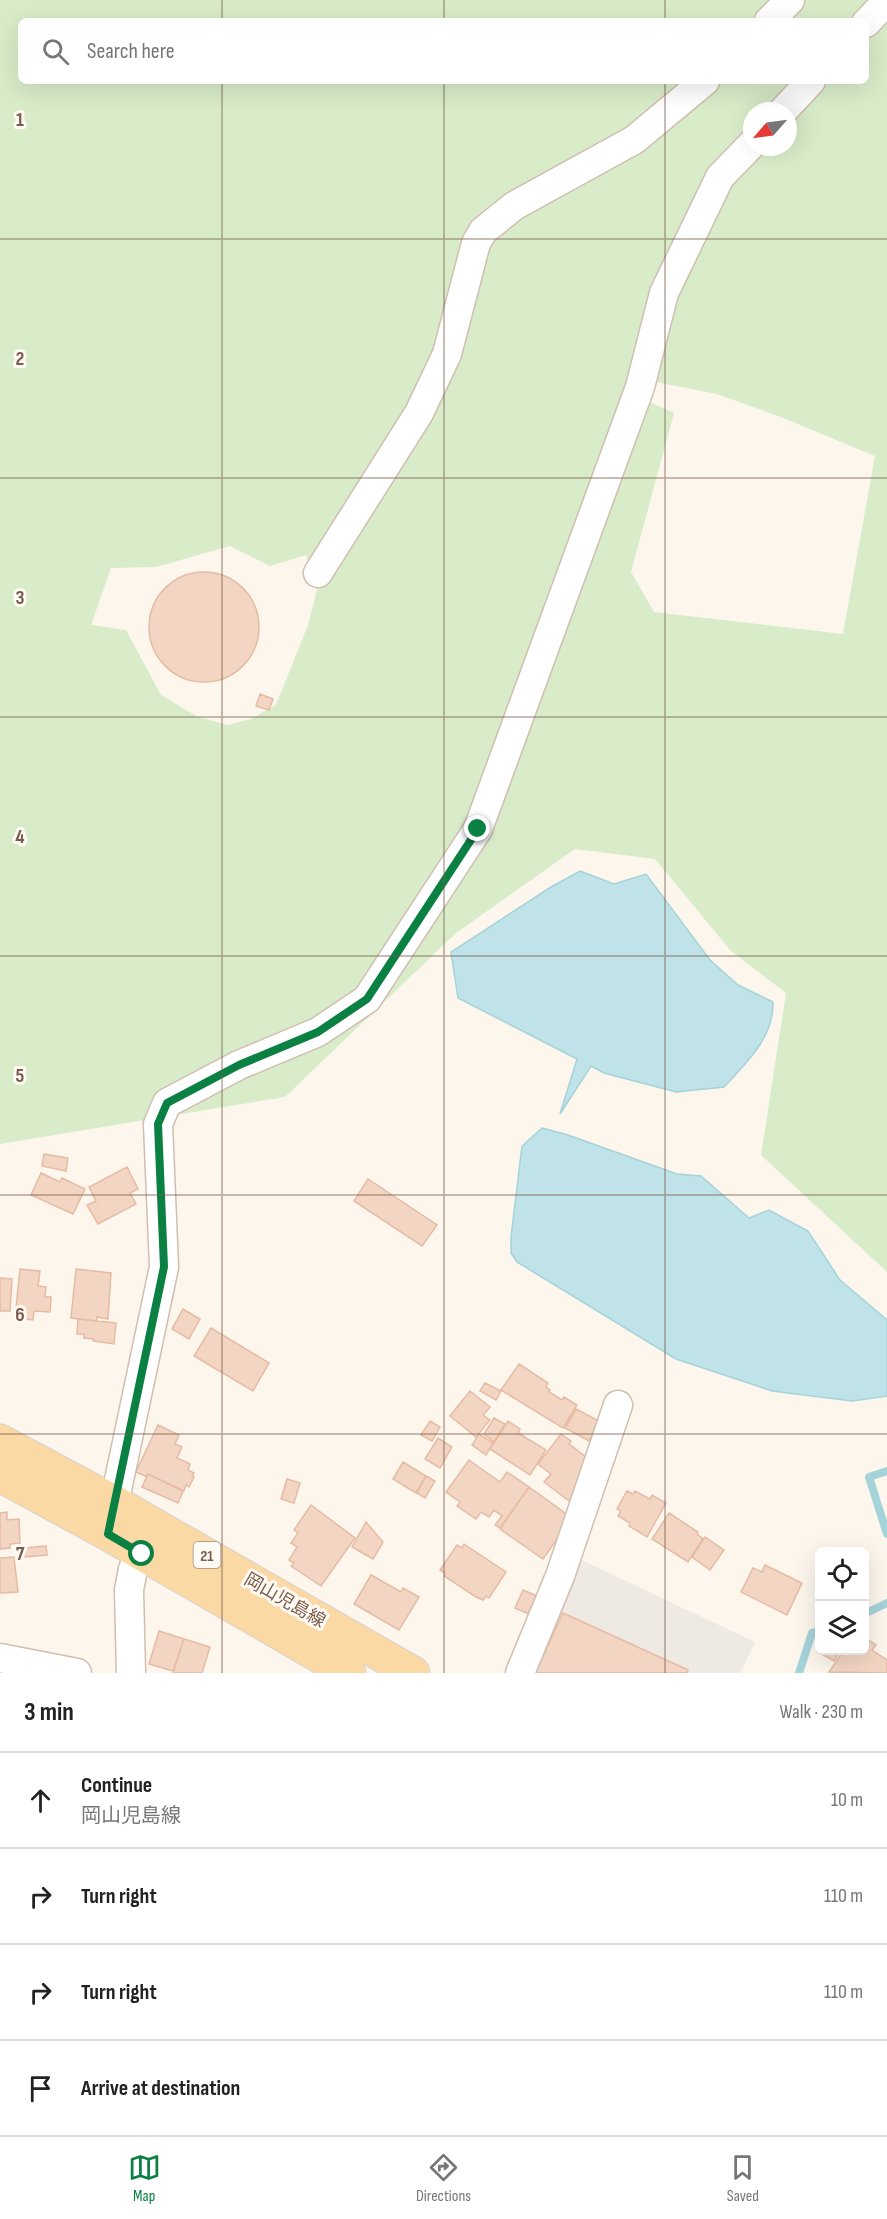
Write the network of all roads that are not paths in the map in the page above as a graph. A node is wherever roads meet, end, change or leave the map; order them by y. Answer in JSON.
{"nodes":[{"id":1,"x":790,"y":0,"type":"edge"},
{"id":2,"x":887,"y":1,"type":"edge"},
{"id":3,"x":772,"y":18,"type":"edge"},
{"id":4,"x":869,"y":20,"type":"edge"},
{"id":5,"x":701,"y":84,"type":"edge"},
{"id":6,"x":808,"y":84,"type":"edge"},
{"id":7,"x":791,"y":102,"type":"edge"},
{"id":8,"x":743,"y":153,"type":"edge"},
{"id":9,"x":318,"y":573,"type":"dead end"},
{"id":10,"x":618,"y":1405,"type":"dead end"},
{"id":11,"x":0,"y":1441,"type":"edge"},
{"id":12,"x":0,"y":1475,"type":"edge"},
{"id":13,"x":114,"y":1502,"type":"junction"},
{"id":14,"x":108,"y":1534,"type":"junction"},
{"id":15,"x":142,"y":1554,"type":"junction"},
{"id":16,"x":0,"y":1658,"type":"edge"},
{"id":17,"x":76,"y":1673,"type":"edge"},
{"id":18,"x":131,"y":1673,"type":"edge"},
{"id":19,"x":349,"y":1673,"type":"edge"},
{"id":20,"x":413,"y":1673,"type":"edge"},
{"id":21,"x":520,"y":1673,"type":"edge"}],
"edges":[{"from":1,"to":3,"type":"street"},
{"from":2,"to":4,"type":"street"},
{"from":5,"to":9,"type":"street"},
{"from":6,"to":7,"type":"street"},
{"from":8,"to":13,"type":"street"},
{"from":10,"to":21,"type":"street"},
{"from":11,"to":13,"type":"main road","name":"岡山児島線","number":"21"},
{"from":12,"to":14,"type":"main road","name":"岡山児島線","number":"21"},
{"from":13,"to":14,"type":"street"},
{"from":13,"to":20,"type":"main road","name":"岡山児島線","number":"21"},
{"from":14,"to":15,"type":"main road","name":"岡山児島線","number":"21"},
{"from":15,"to":18,"type":"street"},
{"from":15,"to":19,"type":"main road","name":"岡山児島線","number":"21"},
{"from":16,"to":17,"type":"street"}]}
